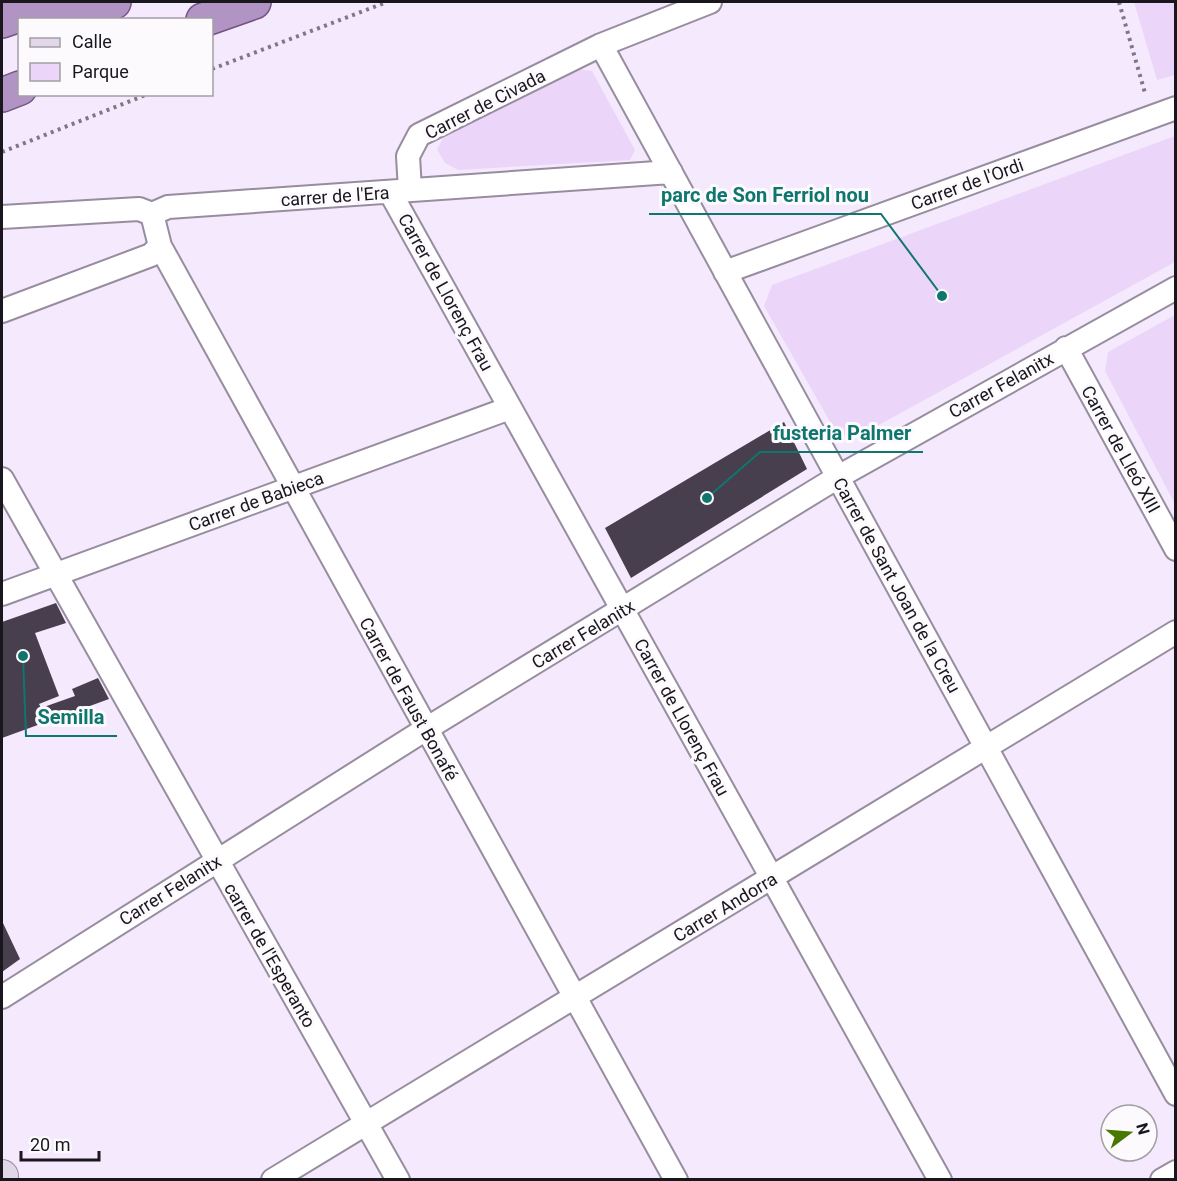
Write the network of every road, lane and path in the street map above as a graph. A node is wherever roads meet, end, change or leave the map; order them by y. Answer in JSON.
{"nodes":[{"id":1,"x":56,"y":2,"type":"edge"},
{"id":2,"x":114,"y":2,"type":"edge"},
{"id":3,"x":254,"y":2,"type":"edge"},
{"id":4,"x":387,"y":2,"type":"edge"},
{"id":5,"x":710,"y":2,"type":"edge"},
{"id":6,"x":1119,"y":2,"type":"edge"},
{"id":7,"x":70,"y":18,"type":"edge"},
{"id":8,"x":209,"y":18,"type":"edge"},
{"id":9,"x":2,"y":21,"type":"edge"},
{"id":10,"x":18,"y":38,"type":"edge"},
{"id":11,"x":2,"y":44,"type":"edge"},
{"id":12,"x":601,"y":45,"type":"junction"},
{"id":13,"x":213,"y":69,"type":"edge"},
{"id":14,"x":18,"y":89,"type":"edge"},
{"id":15,"x":2,"y":95,"type":"edge"},
{"id":16,"x":143,"y":96,"type":"edge"},
{"id":17,"x":1176,"y":108,"type":"edge"},
{"id":18,"x":1152,"y":117,"type":"junction"},
{"id":19,"x":2,"y":152,"type":"edge"},
{"id":20,"x":671,"y":172,"type":"junction"},
{"id":21,"x":400,"y":191,"type":"junction"},
{"id":22,"x":152,"y":214,"type":"junction"},
{"id":23,"x":2,"y":217,"type":"edge"},
{"id":24,"x":160,"y":246,"type":"junction"},
{"id":25,"x":725,"y":272,"type":"junction"},
{"id":26,"x":1176,"y":288,"type":"edge"},
{"id":27,"x":2,"y":311,"type":"edge"},
{"id":28,"x":1066,"y":348,"type":"junction"},
{"id":29,"x":510,"y":408,"type":"junction"},
{"id":30,"x":838,"y":477,"type":"junction"},
{"id":31,"x":2,"y":479,"type":"edge"},
{"id":32,"x":292,"y":487,"type":"junction"},
{"id":33,"x":1176,"y":549,"type":"edge"},
{"id":34,"x":55,"y":574,"type":"junction"},
{"id":35,"x":2,"y":594,"type":"edge"},
{"id":36,"x":622,"y":610,"type":"junction"},
{"id":37,"x":1176,"y":632,"type":"edge"},
{"id":38,"x":426,"y":729,"type":"junction"},
{"id":39,"x":987,"y":748,"type":"junction"},
{"id":40,"x":217,"y":860,"type":"junction"},
{"id":41,"x":772,"y":878,"type":"junction"},
{"id":42,"x":2,"y":997,"type":"edge"},
{"id":43,"x":575,"y":997,"type":"junction"},
{"id":44,"x":1176,"y":1094,"type":"edge"},
{"id":45,"x":366,"y":1123,"type":"junction"},
{"id":46,"x":1176,"y":1172,"type":"edge"},
{"id":47,"x":273,"y":1179,"type":"edge"},
{"id":48,"x":398,"y":1179,"type":"edge"},
{"id":49,"x":676,"y":1179,"type":"edge"},
{"id":50,"x":940,"y":1179,"type":"edge"},
{"id":51,"x":1162,"y":1179,"type":"edge"}],
"edges":[{"from":1,"to":9,"type":"highway"},
{"from":2,"to":7,"type":"highway"},
{"from":3,"to":8,"type":"highway"},
{"from":4,"to":13,"type":"path"},
{"from":5,"to":12,"type":"street","name":"Carrer de Civada"},
{"from":6,"to":18,"type":"path"},
{"from":10,"to":11,"type":"highway"},
{"from":12,"to":20,"type":"street","name":"Carrer de Sant Joan de la Creu"},
{"from":12,"to":21,"type":"street","name":"Carrer de Civada"},
{"from":14,"to":15,"type":"highway"},
{"from":16,"to":19,"type":"path"},
{"from":17,"to":18,"type":"street","name":"Carrer de l'Ordi"},
{"from":18,"to":25,"type":"street","name":"Carrer de l'Ordi"},
{"from":20,"to":21,"type":"street","name":"carrer de l'Era"},
{"from":20,"to":25,"type":"street","name":"Carrer de Sant Joan de la Creu"},
{"from":21,"to":22,"type":"street","name":"carrer de l'Era"},
{"from":21,"to":29,"type":"street","name":"Carrer de Llorenç Frau"},
{"from":22,"to":23,"type":"street","name":"carrer de l'Era"},
{"from":22,"to":24,"type":"street","name":"Carrer de Faust Bonafé"},
{"from":24,"to":27,"type":"street"},
{"from":24,"to":32,"type":"street","name":"Carrer de Faust Bonafé"},
{"from":25,"to":30,"type":"street","name":"Carrer de Sant Joan de la Creu"},
{"from":26,"to":28,"type":"street","name":"Carrer Felanitx"},
{"from":28,"to":30,"type":"street","name":"Carrer Felanitx"},
{"from":28,"to":33,"type":"street","name":"Carrer de Lleó XIII"},
{"from":29,"to":32,"type":"street","name":"Carrer de Babieca"},
{"from":29,"to":36,"type":"street","name":"Carrer de Llorenç Frau"},
{"from":30,"to":36,"type":"street","name":"Carrer Felanitx"},
{"from":30,"to":39,"type":"street","name":"Carrer de Sant Joan de la Creu"},
{"from":31,"to":34,"type":"street","name":"carrer de l'Esperanto"},
{"from":32,"to":34,"type":"street","name":"Carrer de Babieca"},
{"from":32,"to":38,"type":"street","name":"Carrer de Faust Bonafé"},
{"from":34,"to":35,"type":"street","name":"Carrer de Babieca"},
{"from":34,"to":40,"type":"street","name":"carrer de l'Esperanto"},
{"from":36,"to":38,"type":"street","name":"Carrer Felanitx"},
{"from":36,"to":41,"type":"street","name":"Carrer de Llorenç Frau"},
{"from":37,"to":39,"type":"street","name":"Carrer Andorra"},
{"from":38,"to":40,"type":"street","name":"Carrer Felanitx"},
{"from":38,"to":43,"type":"street","name":"Carrer de Faust Bonafé"},
{"from":39,"to":41,"type":"street","name":"Carrer Andorra"},
{"from":39,"to":44,"type":"street","name":"Carrer de Sant Joan de la Creu"},
{"from":40,"to":42,"type":"street","name":"Carrer Felanitx"},
{"from":40,"to":45,"type":"street","name":"carrer de l'Esperanto"},
{"from":41,"to":43,"type":"street","name":"Carrer Andorra"},
{"from":41,"to":50,"type":"street","name":"Carrer de Llorenç Frau"},
{"from":43,"to":45,"type":"street","name":"Carrer Andorra"},
{"from":43,"to":49,"type":"street","name":"Carrer de Faust Bonafé"},
{"from":45,"to":47,"type":"street","name":"Carrer Andorra"},
{"from":45,"to":48,"type":"street","name":"carrer de l'Esperanto"},
{"from":46,"to":51,"type":"street"}]}
